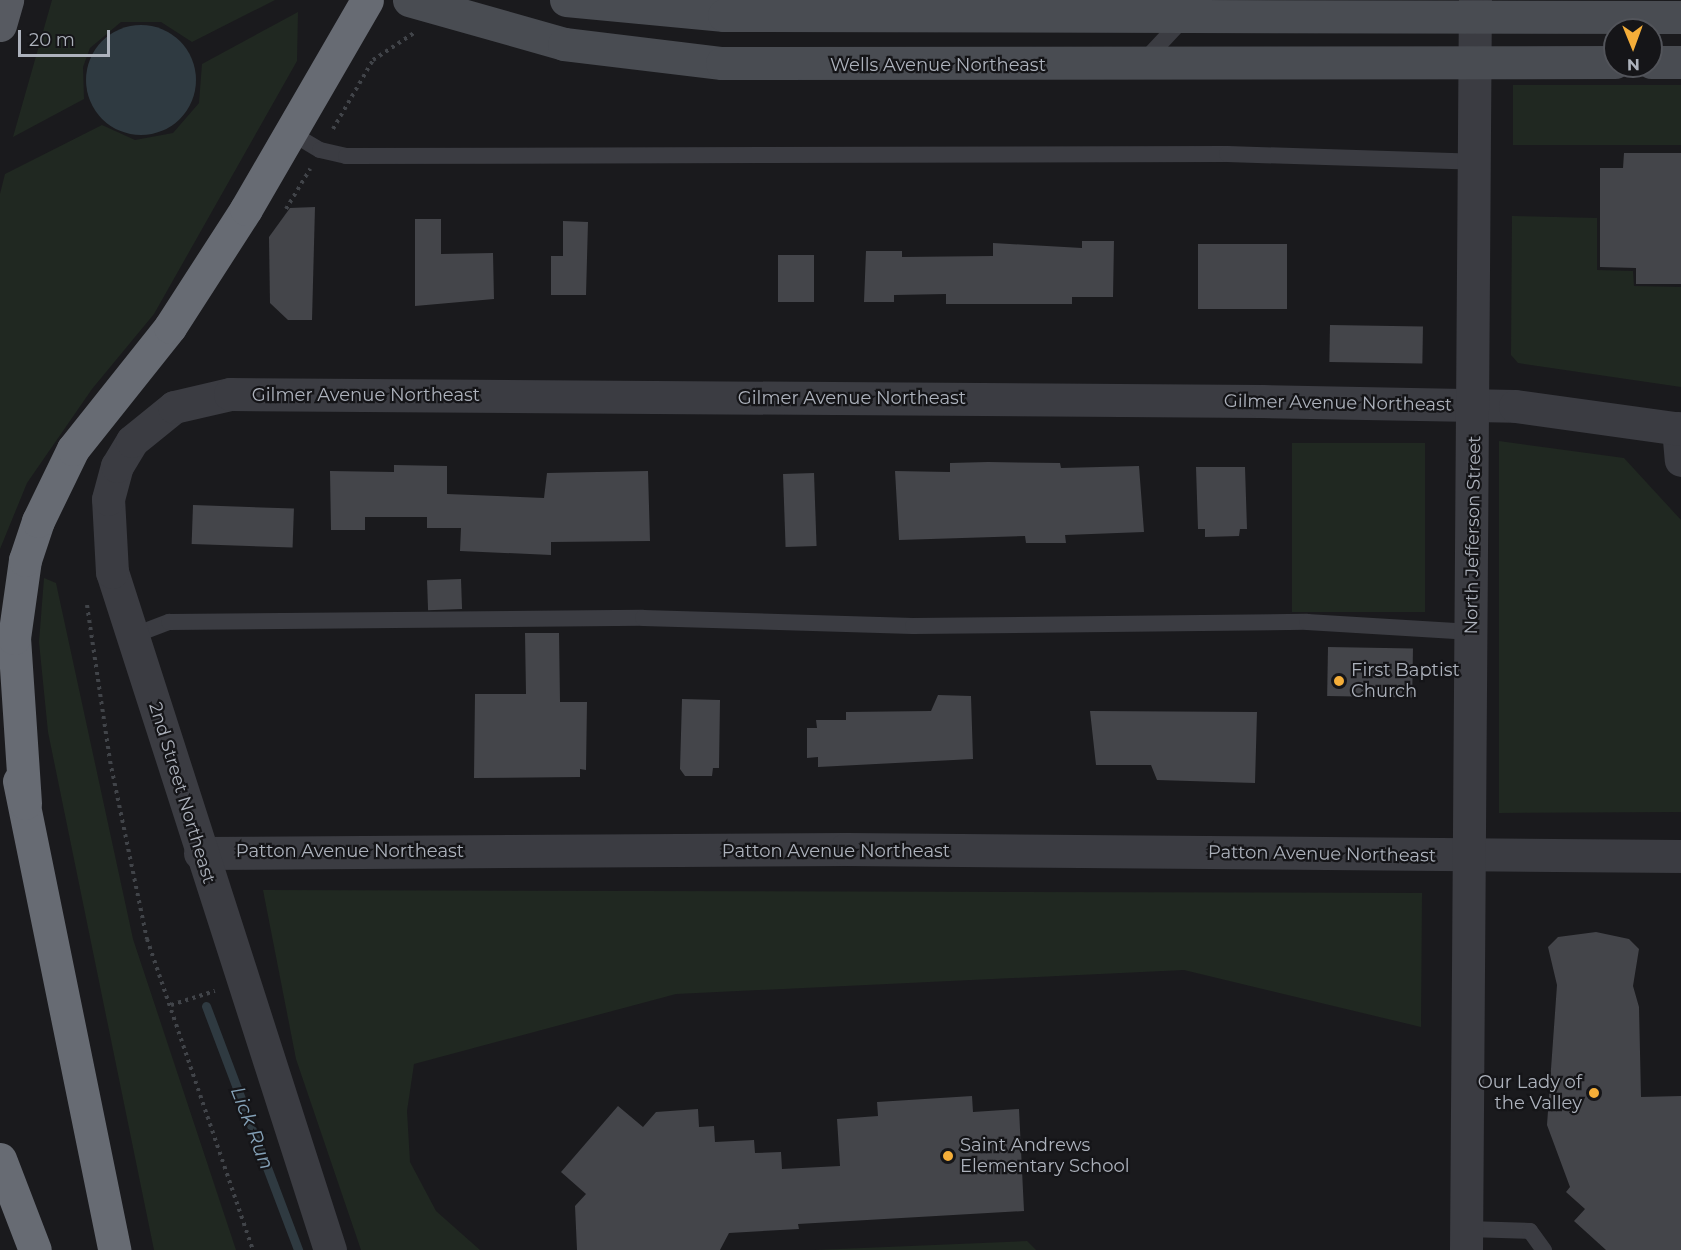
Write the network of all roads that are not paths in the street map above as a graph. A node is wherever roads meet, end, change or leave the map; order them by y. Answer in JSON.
{"nodes":[{"id":1,"x":7,"y":0,"type":"edge"},
{"id":2,"x":368,"y":0,"type":"edge"},
{"id":3,"x":409,"y":0,"type":"edge"},
{"id":4,"x":566,"y":0,"type":"edge"},
{"id":5,"x":1102,"y":8,"type":"edge"},
{"id":6,"x":1186,"y":8,"type":"edge"},
{"id":7,"x":1475,"y":9,"type":"edge"},
{"id":8,"x":1681,"y":17,"type":"edge"},
{"id":9,"x":0,"y":25,"type":"edge"},
{"id":10,"x":1603,"y":62,"type":"edge"},
{"id":11,"x":1663,"y":62,"type":"edge"},
{"id":12,"x":1681,"y":62,"type":"edge"},
{"id":13,"x":1475,"y":64,"type":"junction"},
{"id":14,"x":1140,"y":65,"type":"junction"},
{"id":15,"x":293,"y":134,"type":"junction"},
{"id":16,"x":1475,"y":162,"type":"junction"},
{"id":17,"x":230,"y":394,"type":"joint"},
{"id":18,"x":1475,"y":406,"type":"junction"},
{"id":19,"x":1680,"y":439,"type":"edge"},
{"id":20,"x":1472,"y":633,"type":"junction"},
{"id":21,"x":132,"y":636,"type":"junction"},
{"id":22,"x":0,"y":709,"type":"edge"},
{"id":23,"x":25,"y":803,"type":"junction"},
{"id":24,"x":200,"y":853,"type":"junction"},
{"id":25,"x":1472,"y":856,"type":"junction"},
{"id":26,"x":1681,"y":856,"type":"edge"},
{"id":27,"x":0,"y":1159,"type":"edge"},
{"id":28,"x":1466,"y":1240,"type":"edge"},
{"id":29,"x":35,"y":1250,"type":"edge"},
{"id":30,"x":114,"y":1250,"type":"edge"},
{"id":31,"x":330,"y":1250,"type":"edge"},
{"id":32,"x":1544,"y":1250,"type":"edge"}],
"edges":[{"from":1,"to":9,"type":"main road"},
{"from":2,"to":15,"type":"highway"},
{"from":3,"to":14,"type":"main road","name":"Wells Avenue Northeast"},
{"from":4,"to":5,"type":"main road"},
{"from":5,"to":6,"type":"main road"},
{"from":6,"to":7,"type":"main road"},
{"from":6,"to":14,"type":"lane"},
{"from":7,"to":8,"type":"main road"},
{"from":7,"to":13,"type":"street","name":"North Jefferson Street"},
{"from":10,"to":13,"type":"main road","name":"Wells Avenue Northeast"},
{"from":11,"to":12,"type":"main road"},
{"from":13,"to":14,"type":"main road","name":"Wells Avenue Northeast"},
{"from":13,"to":16,"type":"street","name":"North Jefferson Street"},
{"from":15,"to":16,"type":"lane"},
{"from":15,"to":23,"type":"highway"},
{"from":16,"to":18,"type":"street","name":"North Jefferson Street"},
{"from":17,"to":18,"type":"street","name":"Gilmer Avenue Northeast"},
{"from":17,"to":21,"type":"street","name":"2nd Street Northeast"},
{"from":18,"to":19,"type":"street","name":"Gilmer Avenue Northeast"},
{"from":18,"to":20,"type":"street","name":"North Jefferson Street"},
{"from":20,"to":21,"type":"lane"},
{"from":20,"to":25,"type":"street","name":"North Jefferson Street"},
{"from":21,"to":24,"type":"street","name":"2nd Street Northeast"},
{"from":22,"to":23,"type":"highway"},
{"from":23,"to":30,"type":"highway"},
{"from":24,"to":25,"type":"street","name":"Patton Avenue Northeast"},
{"from":24,"to":31,"type":"street","name":"2nd Street Northeast"},
{"from":25,"to":26,"type":"street","name":"Patton Avenue Northeast"},
{"from":25,"to":28,"type":"street","name":"North Jefferson Street"},
{"from":27,"to":29,"type":"highway"},
{"from":28,"to":32,"type":"lane"}]}
